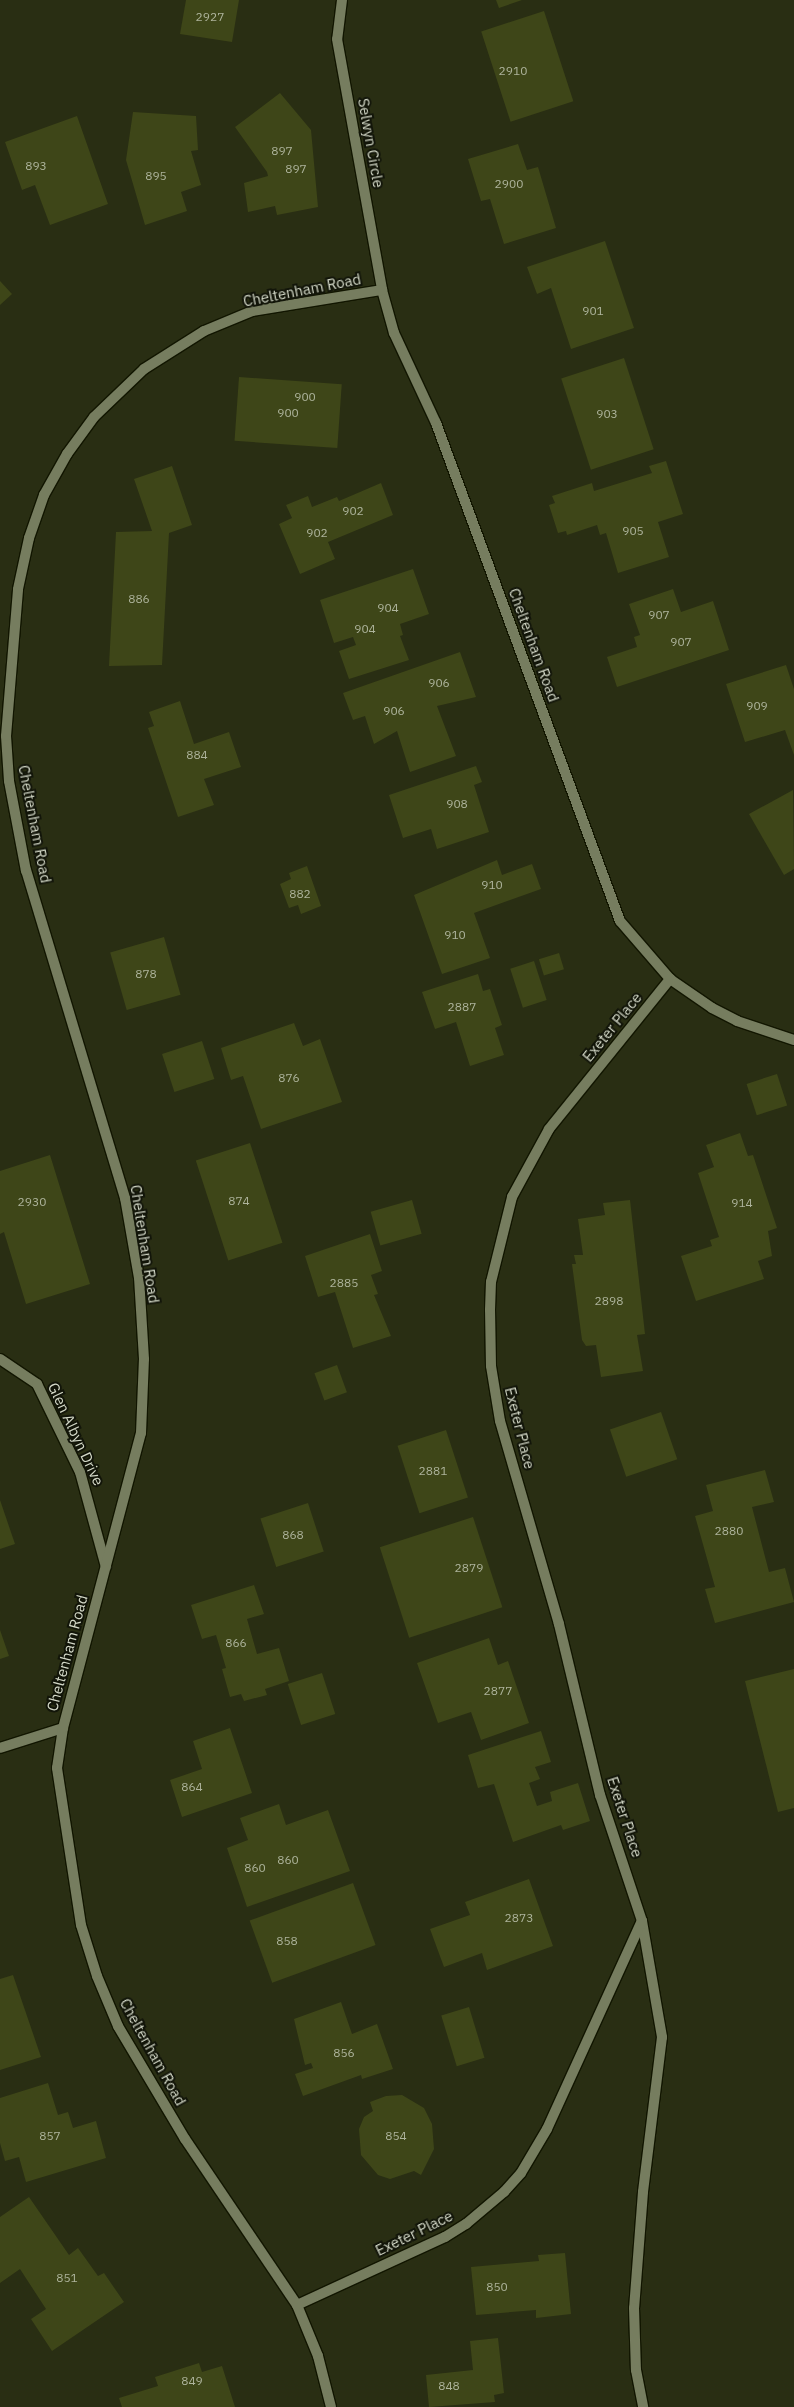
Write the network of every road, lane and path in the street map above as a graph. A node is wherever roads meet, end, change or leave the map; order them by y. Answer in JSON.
{"nodes":[{"id":1,"x":342,"y":0,"type":"edge"},
{"id":2,"x":382,"y":290,"type":"junction"},
{"id":3,"x":670,"y":979,"type":"junction"},
{"id":4,"x":794,"y":1040,"type":"edge"},
{"id":5,"x":0,"y":1359,"type":"edge"},
{"id":6,"x":106,"y":1568,"type":"junction"},
{"id":7,"x":63,"y":1728,"type":"junction"},
{"id":8,"x":0,"y":1748,"type":"edge"},
{"id":9,"x":642,"y":1921,"type":"junction"},
{"id":10,"x":297,"y":2305,"type":"junction"},
{"id":11,"x":331,"y":2407,"type":"edge"},
{"id":12,"x":643,"y":2407,"type":"edge"}],
"edges":[{"from":1,"to":2,"type":"street","name":"Selwyn Circle"},
{"from":2,"to":3,"type":"street","name":"Cheltenham Road"},
{"from":2,"to":6,"type":"street","name":"Cheltenham Road"},
{"from":3,"to":4,"type":"street","name":"Cheltenham Road"},
{"from":3,"to":9,"type":"street","name":"Exeter Place"},
{"from":5,"to":6,"type":"street","name":"Glen Albyn Drive"},
{"from":6,"to":7,"type":"street","name":"Cheltenham Road"},
{"from":7,"to":8,"type":"street"},
{"from":7,"to":10,"type":"street","name":"Cheltenham Road"},
{"from":9,"to":10,"type":"street","name":"Exeter Place"},
{"from":9,"to":12,"type":"street","name":"Exeter Place"},
{"from":10,"to":11,"type":"street","name":"Cheltenham Road"}]}
